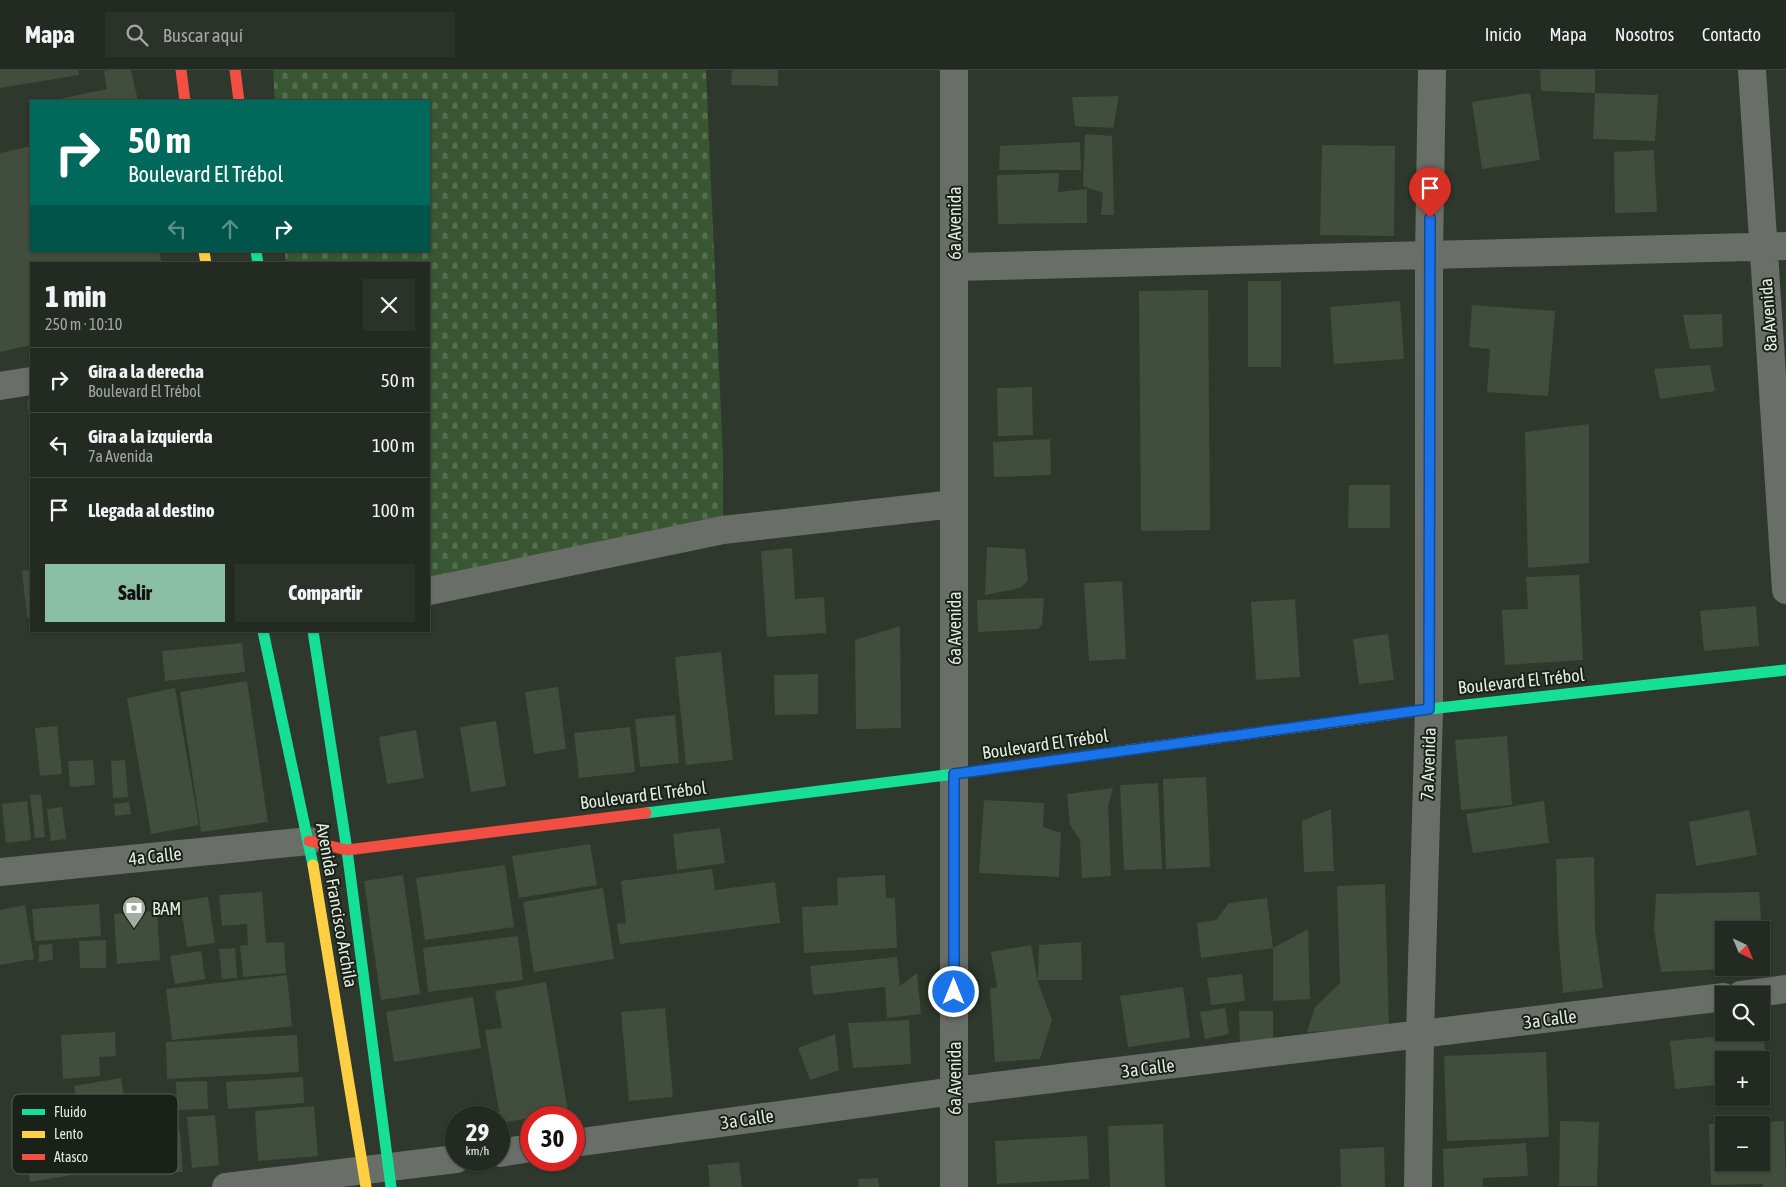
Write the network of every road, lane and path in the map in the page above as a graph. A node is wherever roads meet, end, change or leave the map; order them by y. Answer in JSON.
{"nodes":[{"id":1,"x":181,"y":70,"type":"edge"},
{"id":2,"x":235,"y":70,"type":"edge"},
{"id":3,"x":954,"y":70,"type":"edge"},
{"id":4,"x":1432,"y":70,"type":"edge"},
{"id":5,"x":1752,"y":70,"type":"edge"},
{"id":6,"x":185,"y":100,"type":"edge"},
{"id":7,"x":239,"y":100,"type":"edge"},
{"id":8,"x":1774,"y":247,"type":"edge"},
{"id":9,"x":1430,"y":255,"type":"junction"},
{"id":10,"x":955,"y":267,"type":"junction"},
{"id":11,"x":30,"y":381,"type":"edge"},
{"id":12,"x":0,"y":386,"type":"edge"},
{"id":13,"x":954,"y":504,"type":"junction"},
{"id":14,"x":430,"y":590,"type":"edge"},
{"id":15,"x":1786,"y":590,"type":"edge"},
{"id":16,"x":263,"y":632,"type":"edge"},
{"id":17,"x":313,"y":632,"type":"edge"},
{"id":18,"x":1786,"y":670,"type":"edge"},
{"id":19,"x":1429,"y":709,"type":"junction"},
{"id":20,"x":954,"y":774,"type":"junction"},
{"id":21,"x":309,"y":840,"type":"junction"},
{"id":22,"x":347,"y":850,"type":"junction"},
{"id":23,"x":0,"y":872,"type":"edge"},
{"id":24,"x":1786,"y":989,"type":"edge"},
{"id":25,"x":1770,"y":991,"type":"edge"},
{"id":26,"x":1715,"y":998,"type":"edge"},
{"id":27,"x":1420,"y":1035,"type":"junction"},
{"id":28,"x":954,"y":1092,"type":"junction"},
{"id":29,"x":585,"y":1142,"type":"edge"},
{"id":30,"x":445,"y":1162,"type":"edge"},
{"id":31,"x":377,"y":1178,"type":"edge"},
{"id":32,"x":226,"y":1187,"type":"edge"},
{"id":33,"x":954,"y":1187,"type":"edge"},
{"id":34,"x":1418,"y":1187,"type":"edge"}],
"edges":[{"from":1,"to":6,"type":"main road"},
{"from":2,"to":7,"type":"main road"},
{"from":3,"to":10,"type":"street","name":"6a Avenida"},
{"from":4,"to":9,"type":"street","name":"7a Avenida"},
{"from":5,"to":8,"type":"street","name":"8a Avenida"},
{"from":8,"to":9,"type":"street"},
{"from":8,"to":15,"type":"street","name":"8a Avenida"},
{"from":9,"to":10,"type":"street"},
{"from":9,"to":19,"type":"street","name":"7a Avenida"},
{"from":10,"to":13,"type":"street","name":"6a Avenida"},
{"from":11,"to":12,"type":"street"},
{"from":13,"to":14,"type":"street"},
{"from":13,"to":20,"type":"street","name":"6a Avenida"},
{"from":16,"to":21,"type":"main road","name":"Avenida Francisco Archila"},
{"from":17,"to":22,"type":"main road","name":"Avenida Francisco Archila"},
{"from":18,"to":19,"type":"main road","name":"Boulevard El Trébol"},
{"from":19,"to":20,"type":"main road","name":"Boulevard El Trébol"},
{"from":19,"to":27,"type":"street","name":"7a Avenida"},
{"from":20,"to":22,"type":"main road","name":"Boulevard El Trébol"},
{"from":20,"to":28,"type":"street","name":"6a Avenida"},
{"from":21,"to":22,"type":"main road","name":"Boulevard El Trébol"},
{"from":21,"to":23,"type":"street","name":"4a Calle"},
{"from":21,"to":31,"type":"main road","name":"Avenida Francisco Archila"},
{"from":22,"to":31,"type":"main road","name":"Avenida Francisco Archila"},
{"from":24,"to":25,"type":"street"},
{"from":26,"to":27,"type":"street","name":"3a Calle"},
{"from":27,"to":28,"type":"street","name":"3a Calle"},
{"from":27,"to":34,"type":"street","name":"7a Avenida"},
{"from":28,"to":29,"type":"street","name":"3a Calle"},
{"from":28,"to":33,"type":"street","name":"6a Avenida"},
{"from":30,"to":31,"type":"street"},
{"from":31,"to":32,"type":"street"}]}
